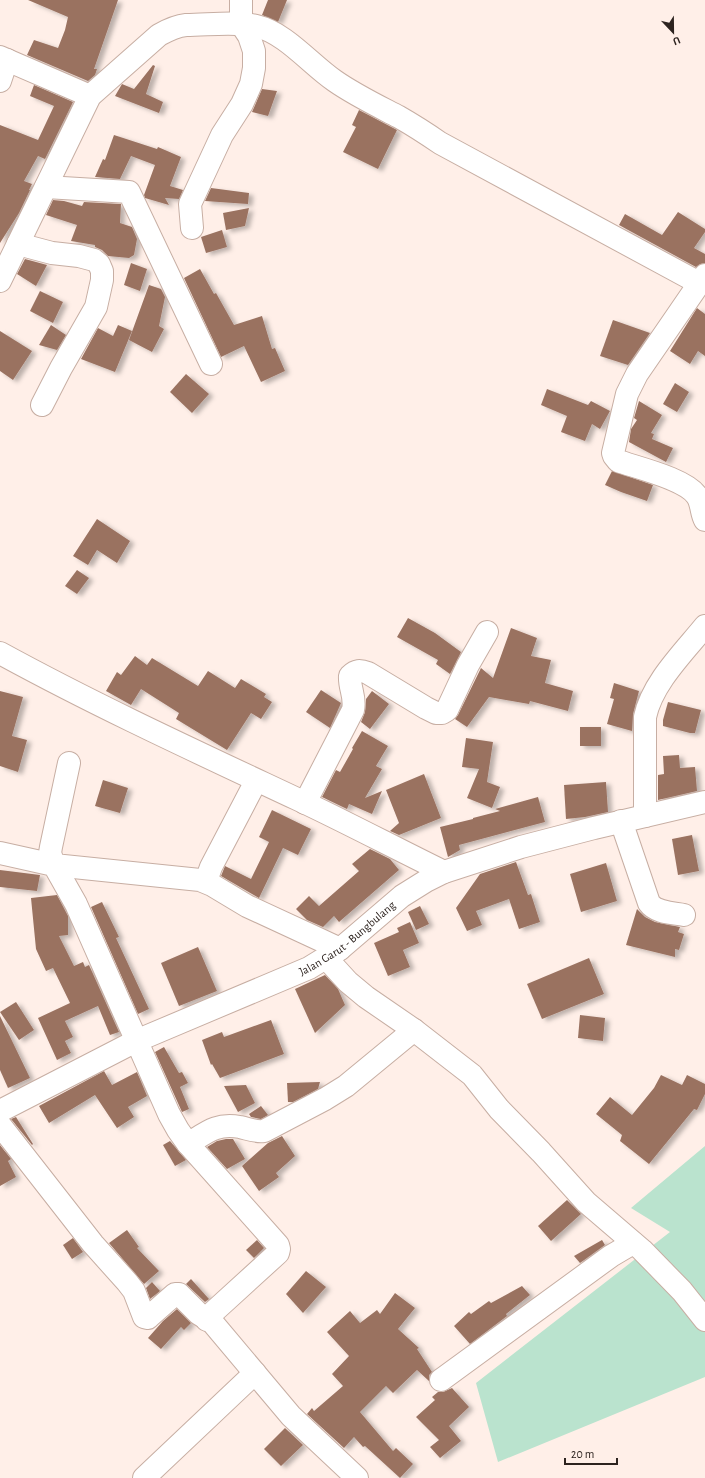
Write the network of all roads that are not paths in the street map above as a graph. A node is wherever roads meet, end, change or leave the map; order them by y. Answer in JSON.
{"nodes":[{"id":1,"x":241,"y":0,"type":"edge"},
{"id":2,"x":241,"y":24,"type":"junction"},
{"id":3,"x":4,"y":59,"type":"edge"},
{"id":4,"x":0,"y":81,"type":"edge"},
{"id":5,"x":90,"y":96,"type":"junction"},
{"id":6,"x":46,"y":187,"type":"junction"},
{"id":7,"x":192,"y":228,"type":"dead end"},
{"id":8,"x":18,"y":244,"type":"junction"},
{"id":9,"x":702,"y":279,"type":"edge"},
{"id":10,"x":0,"y":281,"type":"edge"},
{"id":11,"x":211,"y":364,"type":"dead end"},
{"id":12,"x":42,"y":406,"type":"dead end"},
{"id":13,"x":705,"y":520,"type":"edge"},
{"id":14,"x":705,"y":626,"type":"edge"},
{"id":15,"x":487,"y":632,"type":"dead end"},
{"id":16,"x":0,"y":654,"type":"edge"},
{"id":17,"x":69,"y":763,"type":"dead end"},
{"id":18,"x":256,"y":781,"type":"junction"},
{"id":19,"x":705,"y":802,"type":"edge"},
{"id":20,"x":305,"y":803,"type":"junction"},
{"id":21,"x":645,"y":816,"type":"junction"},
{"id":22,"x":622,"y":821,"type":"junction"},
{"id":23,"x":0,"y":853,"type":"edge"},
{"id":24,"x":54,"y":865,"type":"junction"},
{"id":25,"x":444,"y":872,"type":"junction"},
{"id":26,"x":206,"y":881,"type":"junction"},
{"id":27,"x":684,"y":915,"type":"dead end"},
{"id":28,"x":333,"y":954,"type":"junction"},
{"id":29,"x":414,"y":1030,"type":"junction"},
{"id":30,"x":136,"y":1041,"type":"junction"},
{"id":31,"x":0,"y":1111,"type":"edge"},
{"id":32,"x":0,"y":1125,"type":"edge"},
{"id":33,"x":188,"y":1144,"type":"junction"},
{"id":34,"x":633,"y":1243,"type":"junction"},
{"id":35,"x":207,"y":1320,"type":"junction"},
{"id":36,"x":705,"y":1320,"type":"edge"},
{"id":37,"x":255,"y":1373,"type":"junction"},
{"id":38,"x":441,"y":1380,"type":"dead end"},
{"id":39,"x":144,"y":1478,"type":"edge"},
{"id":40,"x":357,"y":1478,"type":"edge"}],
"edges":[{"from":1,"to":2,"type":"street"},
{"from":2,"to":5,"type":"street"},
{"from":2,"to":7,"type":"street"},
{"from":2,"to":9,"type":"street"},
{"from":3,"to":4,"type":"street"},
{"from":3,"to":5,"type":"street"},
{"from":5,"to":6,"type":"street"},
{"from":6,"to":8,"type":"street"},
{"from":6,"to":11,"type":"street"},
{"from":8,"to":10,"type":"street"},
{"from":8,"to":12,"type":"street"},
{"from":9,"to":13,"type":"street"},
{"from":14,"to":21,"type":"street"},
{"from":15,"to":20,"type":"street"},
{"from":16,"to":18,"type":"street"},
{"from":17,"to":24,"type":"street"},
{"from":18,"to":20,"type":"street"},
{"from":18,"to":26,"type":"street"},
{"from":19,"to":21,"type":"street","name":"Jalan Garut - Bungbulang"},
{"from":20,"to":25,"type":"street"},
{"from":21,"to":22,"type":"street","name":"Jalan Garut - Bungbulang"},
{"from":22,"to":25,"type":"street","name":"Jalan Garut - Bungbulang"},
{"from":22,"to":27,"type":"street"},
{"from":23,"to":24,"type":"street"},
{"from":24,"to":26,"type":"street"},
{"from":24,"to":30,"type":"street"},
{"from":25,"to":28,"type":"street","name":"Jalan Garut - Bungbulang"},
{"from":26,"to":28,"type":"street"},
{"from":28,"to":29,"type":"street"},
{"from":28,"to":30,"type":"street","name":"Jalan Garut - Bungbulang"},
{"from":29,"to":33,"type":"street"},
{"from":29,"to":34,"type":"street"},
{"from":30,"to":31,"type":"street","name":"Jalan Garut - Bungbulang"},
{"from":30,"to":33,"type":"street"},
{"from":32,"to":35,"type":"street"},
{"from":33,"to":35,"type":"street"},
{"from":34,"to":36,"type":"street"},
{"from":34,"to":38,"type":"street"},
{"from":35,"to":37,"type":"street"},
{"from":37,"to":39,"type":"street"},
{"from":37,"to":40,"type":"street"}]}
